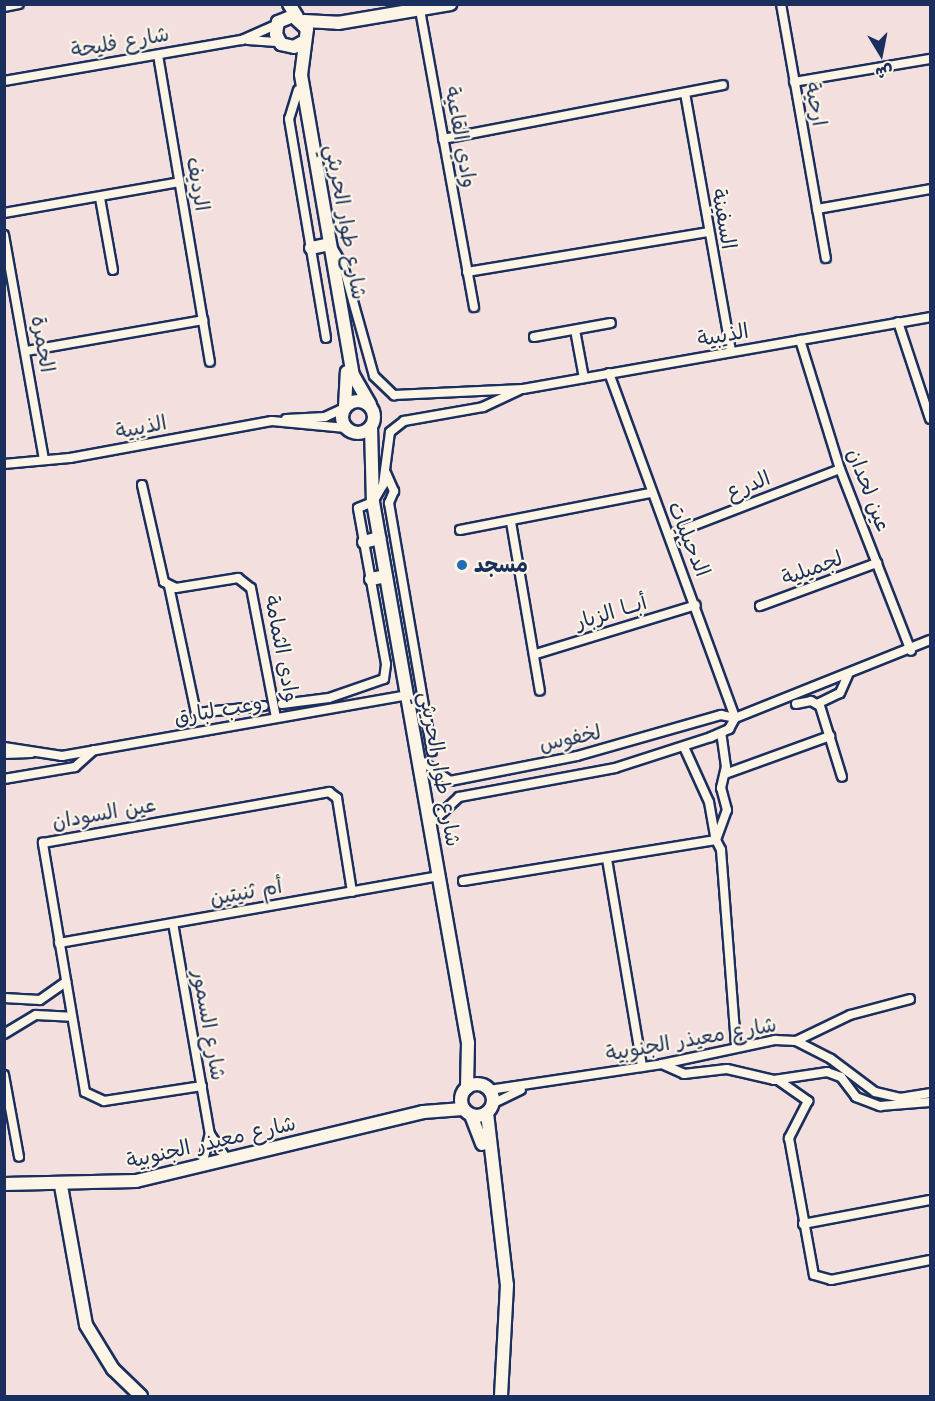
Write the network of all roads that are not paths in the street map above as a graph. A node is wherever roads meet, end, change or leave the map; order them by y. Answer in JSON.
{"nodes":[{"id":1,"x":19,"y":4,"type":"edge"},
{"id":2,"x":282,"y":4,"type":"edge"},
{"id":3,"x":289,"y":4,"type":"edge"},
{"id":4,"x":450,"y":4,"type":"edge"},
{"id":5,"x":781,"y":4,"type":"edge"},
{"id":6,"x":4,"y":7,"type":"edge"},
{"id":7,"x":420,"y":10,"type":"junction"},
{"id":8,"x":301,"y":19,"type":"junction"},
{"id":9,"x":279,"y":22,"type":"junction"},
{"id":10,"x":338,"y":23,"type":"junction"},
{"id":11,"x":242,"y":40,"type":"junction"},
{"id":12,"x":305,"y":40,"type":"junction"},
{"id":13,"x":281,"y":44,"type":"junction"},
{"id":14,"x":158,"y":55,"type":"junction"},
{"id":15,"x":930,"y":59,"type":"edge"},
{"id":16,"x":4,"y":81,"type":"edge"},
{"id":17,"x":794,"y":82,"type":"junction"},
{"id":18,"x":723,"y":85,"type":"dead end"},
{"id":19,"x":298,"y":90,"type":"junction"},
{"id":20,"x":685,"y":93,"type":"junction"},
{"id":21,"x":443,"y":140,"type":"junction"},
{"id":22,"x":180,"y":182,"type":"junction"},
{"id":23,"x":930,"y":189,"type":"edge"},
{"id":24,"x":100,"y":198,"type":"junction"},
{"id":25,"x":817,"y":209,"type":"junction"},
{"id":26,"x":5,"y":215,"type":"edge"},
{"id":27,"x":708,"y":232,"type":"junction"},
{"id":28,"x":4,"y":235,"type":"edge"},
{"id":29,"x":327,"y":245,"type":"junction"},
{"id":30,"x":311,"y":248,"type":"junction"},
{"id":31,"x":826,"y":258,"type":"dead end"},
{"id":32,"x":112,"y":270,"type":"dead end"},
{"id":33,"x":467,"y":272,"type":"junction"},
{"id":34,"x":474,"y":308,"type":"dead end"},
{"id":35,"x":930,"y":317,"type":"edge"},
{"id":36,"x":203,"y":320,"type":"junction"},
{"id":37,"x":898,"y":322,"type":"junction"},
{"id":38,"x":611,"y":323,"type":"dead end"},
{"id":39,"x":575,"y":330,"type":"junction"},
{"id":40,"x":326,"y":338,"type":"dead end"},
{"id":41,"x":534,"y":338,"type":"dead end"},
{"id":42,"x":800,"y":340,"type":"junction"},
{"id":43,"x":26,"y":351,"type":"junction"},
{"id":44,"x":731,"y":351,"type":"junction"},
{"id":45,"x":210,"y":362,"type":"dead end"},
{"id":46,"x":609,"y":373,"type":"junction"},
{"id":47,"x":584,"y":378,"type":"junction"},
{"id":48,"x":523,"y":389,"type":"junction"},
{"id":49,"x":486,"y":392,"type":"junction"},
{"id":50,"x":370,"y":405,"type":"junction"},
{"id":51,"x":488,"y":405,"type":"junction"},
{"id":52,"x":345,"y":407,"type":"junction"},
{"id":53,"x":930,"y":419,"type":"edge"},
{"id":54,"x":283,"y":420,"type":"junction"},
{"id":55,"x":371,"y":427,"type":"junction"},
{"id":56,"x":348,"y":429,"type":"junction"},
{"id":57,"x":44,"y":459,"type":"junction"},
{"id":58,"x":4,"y":464,"type":"edge"},
{"id":59,"x":840,"y":469,"type":"junction"},
{"id":60,"x":386,"y":472,"type":"junction"},
{"id":61,"x":142,"y":485,"type":"dead end"},
{"id":62,"x":651,"y":493,"type":"junction"},
{"id":63,"x":373,"y":502,"type":"junction"},
{"id":64,"x":511,"y":522,"type":"junction"},
{"id":65,"x":460,"y":530,"type":"dead end"},
{"id":66,"x":669,"y":535,"type":"junction"},
{"id":67,"x":380,"y":538,"type":"junction"},
{"id":68,"x":364,"y":542,"type":"junction"},
{"id":69,"x":877,"y":563,"type":"junction"},
{"id":70,"x":386,"y":576,"type":"junction"},
{"id":71,"x":371,"y":579,"type":"junction"},
{"id":72,"x":169,"y":586,"type":"junction"},
{"id":73,"x":696,"y":605,"type":"junction"},
{"id":74,"x":760,"y":606,"type":"dead end"},
{"id":75,"x":930,"y":640,"type":"edge"},
{"id":76,"x":912,"y":651,"type":"junction"},
{"id":77,"x":536,"y":654,"type":"junction"},
{"id":78,"x":848,"y":675,"type":"junction"},
{"id":79,"x":540,"y":691,"type":"dead end"},
{"id":80,"x":807,"y":691,"type":"junction"},
{"id":81,"x":407,"y":695,"type":"junction"},
{"id":82,"x":814,"y":702,"type":"junction"},
{"id":83,"x":282,"y":704,"type":"dead end"},
{"id":84,"x":796,"y":704,"type":"dead end"},
{"id":85,"x":264,"y":706,"type":"dead end"},
{"id":86,"x":276,"y":718,"type":"junction"},
{"id":87,"x":735,"y":718,"type":"junction"},
{"id":88,"x":721,"y":733,"type":"junction"},
{"id":89,"x":830,"y":736,"type":"junction"},
{"id":90,"x":4,"y":747,"type":"edge"},
{"id":91,"x":684,"y":747,"type":"junction"},
{"id":92,"x":94,"y":750,"type":"junction"},
{"id":93,"x":432,"y":751,"type":"dead end"},
{"id":94,"x":35,"y":753,"type":"junction"},
{"id":95,"x":4,"y":754,"type":"edge"},
{"id":96,"x":417,"y":758,"type":"junction"},
{"id":97,"x":724,"y":774,"type":"junction"},
{"id":98,"x":842,"y":777,"type":"dead end"},
{"id":99,"x":4,"y":779,"type":"edge"},
{"id":100,"x":429,"y":825,"type":"junction"},
{"id":101,"x":716,"y":840,"type":"junction"},
{"id":102,"x":607,"y":859,"type":"junction"},
{"id":103,"x":438,"y":876,"type":"junction"},
{"id":104,"x":463,"y":881,"type":"dead end"},
{"id":105,"x":352,"y":892,"type":"junction"},
{"id":106,"x":173,"y":922,"type":"junction"},
{"id":107,"x":59,"y":943,"type":"junction"},
{"id":108,"x":66,"y":982,"type":"junction"},
{"id":109,"x":4,"y":998,"type":"edge"},
{"id":110,"x":910,"y":999,"type":"dead end"},
{"id":111,"x":34,"y":1001,"type":"junction"},
{"id":112,"x":36,"y":1015,"type":"junction"},
{"id":113,"x":71,"y":1017,"type":"junction"},
{"id":114,"x":4,"y":1034,"type":"edge"},
{"id":115,"x":796,"y":1041,"type":"junction"},
{"id":116,"x":468,"y":1043,"type":"junction"},
{"id":117,"x":736,"y":1047,"type":"junction"},
{"id":118,"x":662,"y":1064,"type":"junction"},
{"id":119,"x":642,"y":1067,"type":"junction"},
{"id":120,"x":4,"y":1075,"type":"edge"},
{"id":121,"x":778,"y":1080,"type":"junction"},
{"id":122,"x":202,"y":1086,"type":"junction"},
{"id":123,"x":533,"y":1087,"type":"junction"},
{"id":124,"x":487,"y":1088,"type":"junction"},
{"id":125,"x":465,"y":1090,"type":"junction"},
{"id":126,"x":930,"y":1093,"type":"edge"},
{"id":127,"x":930,"y":1102,"type":"edge"},
{"id":128,"x":490,"y":1108,"type":"junction"},
{"id":129,"x":423,"y":1112,"type":"junction"},
{"id":130,"x":467,"y":1112,"type":"junction"},
{"id":131,"x":210,"y":1134,"type":"junction"},
{"id":132,"x":19,"y":1157,"type":"dead end"},
{"id":133,"x":226,"y":1159,"type":"junction"},
{"id":134,"x":202,"y":1165,"type":"junction"},
{"id":135,"x":4,"y":1184,"type":"edge"},
{"id":136,"x":60,"y":1186,"type":"junction"},
{"id":137,"x":930,"y":1200,"type":"edge"},
{"id":138,"x":803,"y":1224,"type":"junction"},
{"id":139,"x":930,"y":1260,"type":"edge"},
{"id":140,"x":141,"y":1396,"type":"edge"},
{"id":141,"x":494,"y":1396,"type":"edge"},
{"id":142,"x":501,"y":1396,"type":"edge"}],
"edges":[{"from":1,"to":6,"type":"street"},
{"from":2,"to":9,"type":"street"},
{"from":3,"to":8,"type":"street"},
{"from":4,"to":7,"type":"street"},
{"from":5,"to":17,"type":"street","name":"ارحية"},
{"from":7,"to":10,"type":"street"},
{"from":7,"to":21,"type":"street","name":"وادي القاعية"},
{"from":8,"to":9,"type":"street"},
{"from":8,"to":10,"type":"street"},
{"from":8,"to":12,"type":"street","name":"شارع طوار الحريثي"},
{"from":9,"to":11,"type":"street","name":"شارع فليحة"},
{"from":9,"to":13,"type":"street","name":"شارع طوار الحريثي"},
{"from":10,"to":12,"type":"street"},
{"from":11,"to":13,"type":"street","name":"شارع فليحة"},
{"from":11,"to":14,"type":"street","name":"شارع فليحة"},
{"from":12,"to":13,"type":"street"},
{"from":12,"to":29,"type":"street","name":"شارع طوار الحريثي"},
{"from":13,"to":19,"type":"street","name":"شارع طوار الحريثي"},
{"from":14,"to":16,"type":"street","name":"شارع فليحة"},
{"from":14,"to":22,"type":"street","name":"الرديف"},
{"from":15,"to":17,"type":"street"},
{"from":17,"to":25,"type":"street","name":"ارحية"},
{"from":18,"to":20,"type":"street"},
{"from":19,"to":29,"type":"street","name":"شارع طوار الحريثي"},
{"from":19,"to":30,"type":"street"},
{"from":20,"to":21,"type":"street"},
{"from":20,"to":27,"type":"street","name":"السفينة"},
{"from":21,"to":33,"type":"street","name":"وادي القاعية"},
{"from":22,"to":24,"type":"street"},
{"from":22,"to":36,"type":"street","name":"الرديف"},
{"from":23,"to":25,"type":"street"},
{"from":24,"to":26,"type":"street"},
{"from":24,"to":32,"type":"street"},
{"from":25,"to":31,"type":"street","name":"ارحية"},
{"from":27,"to":33,"type":"street"},
{"from":27,"to":44,"type":"street","name":"السفينة"},
{"from":28,"to":43,"type":"street","name":"الحمرة"},
{"from":29,"to":30,"type":"street"},
{"from":29,"to":49,"type":"street","name":"الذيبية"},
{"from":29,"to":50,"type":"street","name":"شارع طوار الحريثي"},
{"from":29,"to":52,"type":"street","name":"شارع طوار الحريثي"},
{"from":30,"to":40,"type":"street"},
{"from":33,"to":34,"type":"street","name":"وادي القاعية"},
{"from":35,"to":37,"type":"street","name":"الذيبية"},
{"from":36,"to":43,"type":"street"},
{"from":36,"to":45,"type":"street","name":"الرديف"},
{"from":37,"to":42,"type":"street","name":"الذيبية"},
{"from":37,"to":53,"type":"street"},
{"from":38,"to":39,"type":"street"},
{"from":39,"to":41,"type":"street"},
{"from":39,"to":47,"type":"street"},
{"from":42,"to":44,"type":"street","name":"الذيبية"},
{"from":42,"to":59,"type":"street","name":"عين لحدان"},
{"from":43,"to":57,"type":"street","name":"الحمرة"},
{"from":44,"to":46,"type":"street","name":"الذيبية"},
{"from":46,"to":47,"type":"street","name":"الذيبية"},
{"from":46,"to":62,"type":"street","name":"الدحيليات"},
{"from":47,"to":48,"type":"street","name":"الذيبية"},
{"from":48,"to":49,"type":"street","name":"الذيبية"},
{"from":48,"to":51,"type":"street","name":"الذيبية"},
{"from":49,"to":51,"type":"street"},
{"from":50,"to":52,"type":"street"},
{"from":50,"to":55,"type":"street","name":"شارع طوار الحريثي"},
{"from":51,"to":60,"type":"street","name":"الذيبية"},
{"from":52,"to":54,"type":"street","name":"الذيبية"},
{"from":52,"to":56,"type":"street","name":"شارع طوار الحريثي"},
{"from":54,"to":56,"type":"street","name":"الذيبية"},
{"from":54,"to":57,"type":"street","name":"الذيبية"},
{"from":55,"to":56,"type":"street"},
{"from":55,"to":63,"type":"street","name":"شارع طوار الحريثي"},
{"from":56,"to":63,"type":"street","name":"شارع طوار الحريثي"},
{"from":57,"to":58,"type":"street","name":"الذيبية"},
{"from":59,"to":66,"type":"street","name":"الدرع"},
{"from":59,"to":69,"type":"street","name":"عين لحدان"},
{"from":60,"to":63,"type":"street","name":"الذيبية"},
{"from":60,"to":93,"type":"street"},
{"from":61,"to":72,"type":"street"},
{"from":62,"to":64,"type":"street"},
{"from":62,"to":66,"type":"street","name":"الدحيليات"},
{"from":63,"to":67,"type":"street","name":"شارع طوار الحريثي"},
{"from":63,"to":68,"type":"street","name":"الذيبية"},
{"from":64,"to":65,"type":"street"},
{"from":64,"to":77,"type":"street"},
{"from":66,"to":73,"type":"street","name":"الدحيليات"},
{"from":67,"to":68,"type":"street"},
{"from":67,"to":70,"type":"street","name":"شارع طوار الحريثي"},
{"from":68,"to":71,"type":"street"},
{"from":69,"to":74,"type":"street","name":"لجميلية"},
{"from":69,"to":76,"type":"street","name":"عين لحدان"},
{"from":70,"to":71,"type":"street"},
{"from":70,"to":81,"type":"street","name":"شارع طوار الحريثي"},
{"from":71,"to":83,"type":"street"},
{"from":72,"to":85,"type":"street"},
{"from":72,"to":86,"type":"street","name":"وادى الثمامة"},
{"from":73,"to":77,"type":"street","name":"أبــا الزبار"},
{"from":73,"to":87,"type":"street","name":"الدحيليات"},
{"from":75,"to":76,"type":"street","name":"لخفوس"},
{"from":76,"to":78,"type":"street","name":"لخفوس"},
{"from":77,"to":79,"type":"street"},
{"from":78,"to":80,"type":"street","name":"لخفوس"},
{"from":78,"to":82,"type":"street"},
{"from":80,"to":82,"type":"street"},
{"from":80,"to":87,"type":"street","name":"لخفوس"},
{"from":81,"to":86,"type":"street","name":"وعب لبارق"},
{"from":81,"to":96,"type":"street","name":"شارع طوار الحريثي"},
{"from":82,"to":84,"type":"street"},
{"from":82,"to":89,"type":"street"},
{"from":86,"to":92,"type":"street","name":"وعب لبارق"},
{"from":87,"to":88,"type":"street","name":"لخفوس"},
{"from":87,"to":96,"type":"street","name":"لخفوس"},
{"from":88,"to":91,"type":"street","name":"لخفوس"},
{"from":88,"to":97,"type":"street"},
{"from":89,"to":97,"type":"street"},
{"from":89,"to":98,"type":"street"},
{"from":90,"to":94,"type":"street","name":"وعب لبارق"},
{"from":91,"to":100,"type":"street","name":"لخفوس"},
{"from":91,"to":101,"type":"street"},
{"from":92,"to":94,"type":"street","name":"وعب لبارق"},
{"from":92,"to":99,"type":"street"},
{"from":94,"to":95,"type":"street","name":"وعب لبارق"},
{"from":96,"to":100,"type":"street","name":"شارع طوار الحريثي"},
{"from":97,"to":101,"type":"street"},
{"from":100,"to":103,"type":"street","name":"شارع طوار الحريثي"},
{"from":101,"to":102,"type":"street"},
{"from":101,"to":117,"type":"street"},
{"from":102,"to":104,"type":"street"},
{"from":102,"to":119,"type":"street"},
{"from":103,"to":105,"type":"street","name":"أم ثنيتين"},
{"from":103,"to":116,"type":"street","name":"شارع طوار الحريثي"},
{"from":105,"to":106,"type":"street","name":"أم ثنيتين"},
{"from":105,"to":107,"type":"street","name":"عين السودان"},
{"from":106,"to":107,"type":"street","name":"أم ثنيتين"},
{"from":106,"to":122,"type":"street","name":"شارع السمور"},
{"from":107,"to":108,"type":"street","name":"عين السودان"},
{"from":108,"to":111,"type":"street"},
{"from":108,"to":113,"type":"street","name":"عين السودان"},
{"from":109,"to":111,"type":"street"},
{"from":110,"to":115,"type":"street","name":"شارع معيذر الجنوبية"},
{"from":111,"to":112,"type":"street"},
{"from":112,"to":113,"type":"street"},
{"from":112,"to":114,"type":"street"},
{"from":113,"to":122,"type":"street","name":"عين السودان"},
{"from":115,"to":117,"type":"street","name":"شارع معيذر الجنوبية"},
{"from":115,"to":126,"type":"street"},
{"from":116,"to":124,"type":"street","name":"شارع طوار الحريثي"},
{"from":116,"to":125,"type":"street","name":"شارع طوار الحريثي"},
{"from":117,"to":118,"type":"street","name":"شارع معيذر الجنوبية"},
{"from":118,"to":119,"type":"street","name":"شارع معيذر الجنوبية"},
{"from":118,"to":121,"type":"street"},
{"from":119,"to":123,"type":"street","name":"شارع معيذر الجنوبية"},
{"from":120,"to":132,"type":"street"},
{"from":121,"to":127,"type":"street"},
{"from":121,"to":138,"type":"street"},
{"from":122,"to":131,"type":"street","name":"شارع السمور"},
{"from":123,"to":124,"type":"street","name":"شارع معيذر الجنوبية"},
{"from":123,"to":128,"type":"street","name":"شارع معيذر الجنوبية"},
{"from":124,"to":125,"type":"street","name":"شارع معيذر الجنوبية"},
{"from":124,"to":128,"type":"street","name":"شارع طوار الحريثي"},
{"from":125,"to":129,"type":"street","name":"شارع معيذر الجنوبية"},
{"from":125,"to":130,"type":"street","name":"شارع طوار الحريثي"},
{"from":128,"to":130,"type":"street","name":"شارع معيذر الجنوبية"},
{"from":128,"to":142,"type":"street","name":"شارع طوار الحريثي"},
{"from":129,"to":130,"type":"street","name":"شارع معيذر الجنوبية"},
{"from":129,"to":133,"type":"street","name":"شارع معيذر الجنوبية"},
{"from":130,"to":141,"type":"street"},
{"from":131,"to":133,"type":"street","name":"شارع السمور"},
{"from":131,"to":134,"type":"street","name":"شارع السمور"},
{"from":133,"to":134,"type":"street","name":"شارع معيذر الجنوبية"},
{"from":134,"to":136,"type":"street","name":"شارع معيذر الجنوبية"},
{"from":135,"to":136,"type":"street","name":"شارع معيذر الجنوبية"},
{"from":136,"to":140,"type":"street"},
{"from":137,"to":138,"type":"street"},
{"from":138,"to":139,"type":"street"}]}
